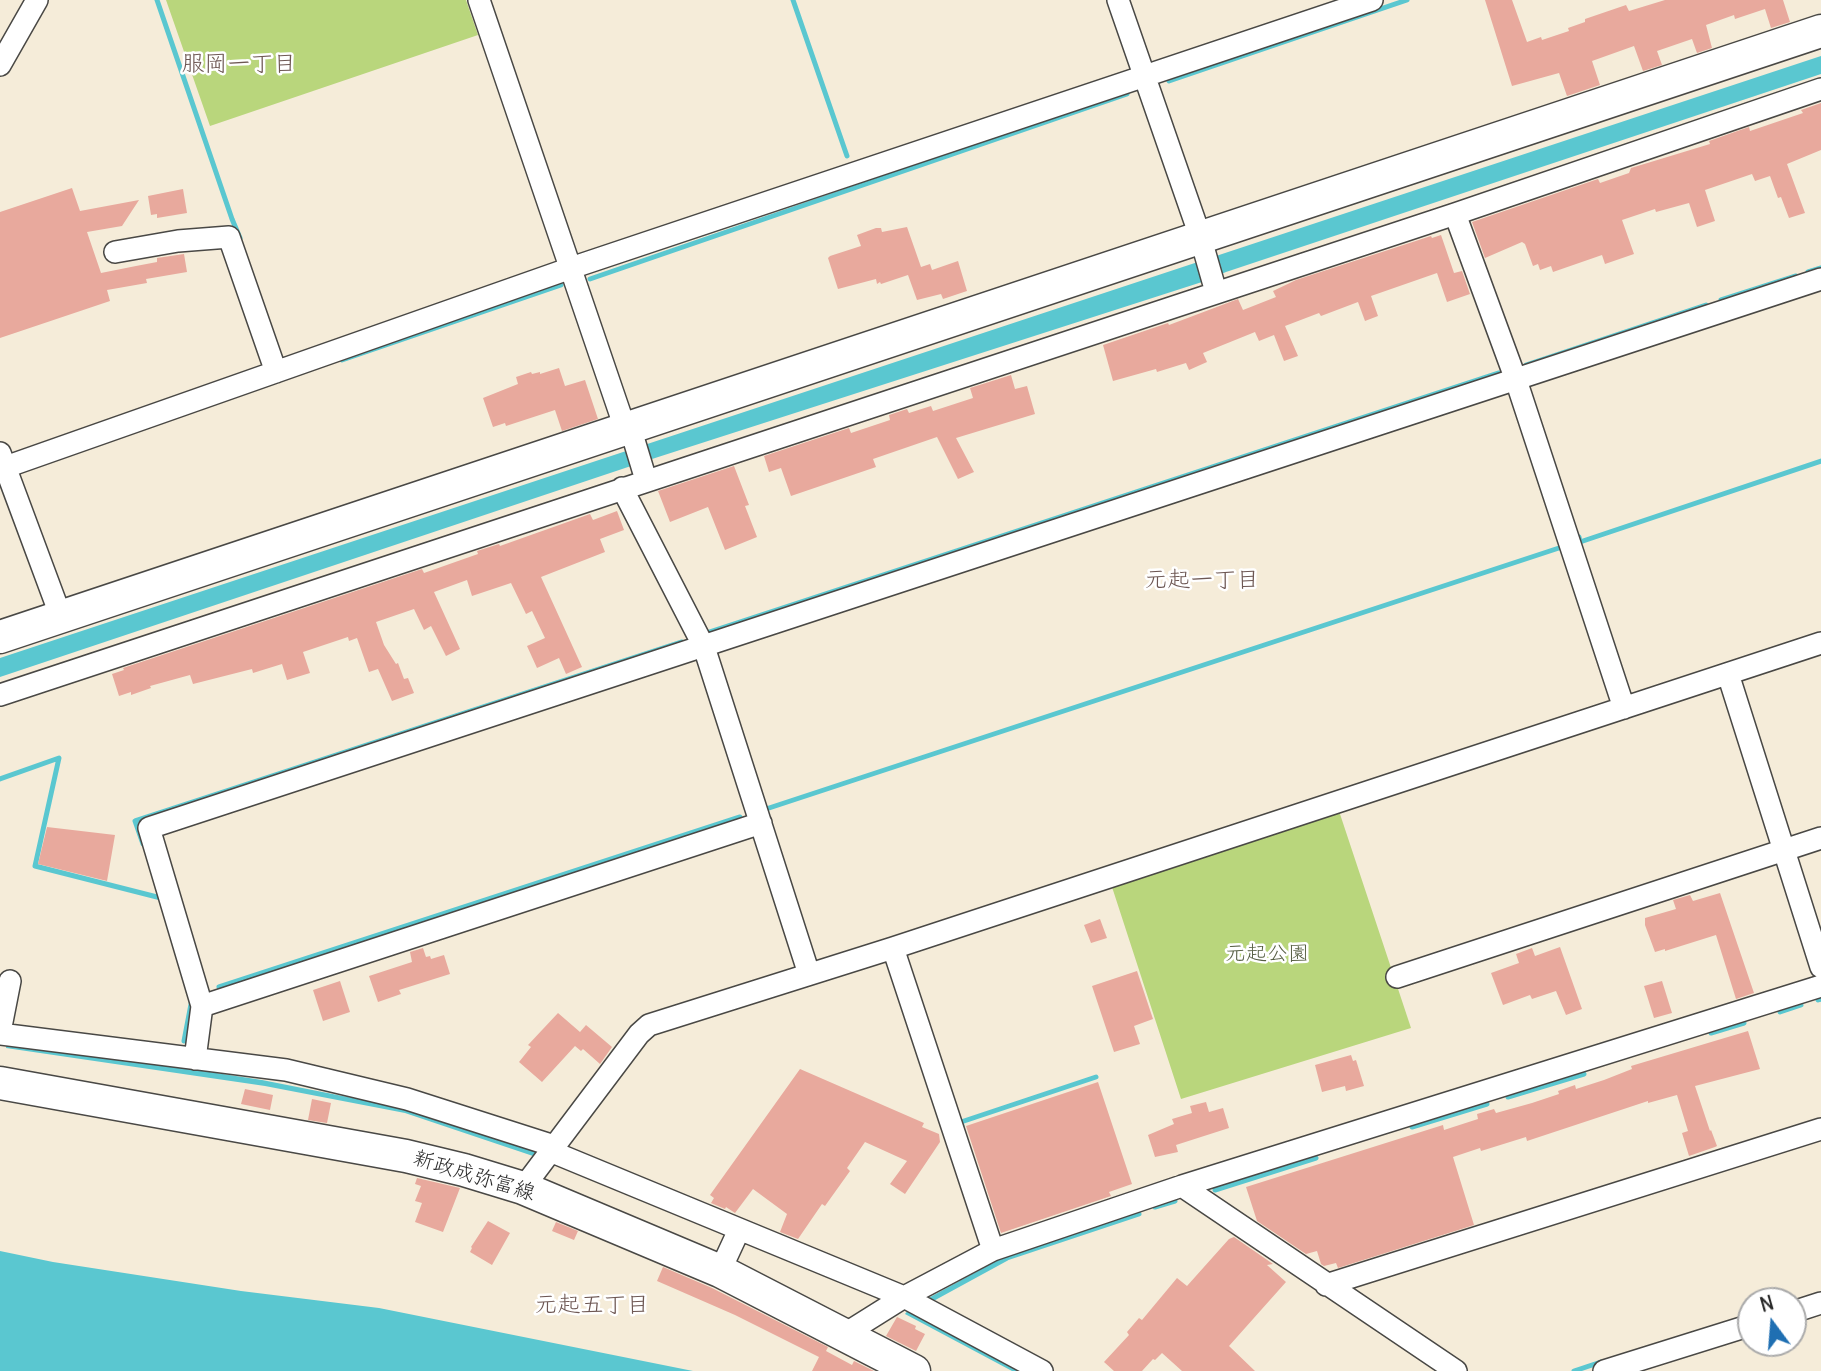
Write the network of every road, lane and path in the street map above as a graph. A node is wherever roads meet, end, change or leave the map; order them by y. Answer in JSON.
{"nodes":[{"id":1,"x":37,"y":0,"type":"edge"},
{"id":2,"x":479,"y":0,"type":"edge"},
{"id":3,"x":1118,"y":0,"type":"edge"},
{"id":4,"x":1372,"y":0,"type":"edge"},
{"id":5,"x":1821,"y":31,"type":"edge"},
{"id":6,"x":0,"y":65,"type":"edge"},
{"id":7,"x":1145,"y":76,"type":"junction"},
{"id":8,"x":1821,"y":89,"type":"edge"},
{"id":9,"x":1455,"y":214,"type":"junction"},
{"id":10,"x":1202,"y":242,"type":"junction"},
{"id":11,"x":115,"y":252,"type":"dead end"},
{"id":12,"x":571,"y":268,"type":"junction"},
{"id":13,"x":1821,"y":279,"type":"edge"},
{"id":14,"x":1215,"y":288,"type":"junction"},
{"id":15,"x":276,"y":372,"type":"junction"},
{"id":16,"x":1517,"y":380,"type":"junction"},
{"id":17,"x":629,"y":431,"type":"junction"},
{"id":18,"x":2,"y":463,"type":"edge"},
{"id":19,"x":645,"y":476,"type":"junction"},
{"id":20,"x":622,"y":488,"type":"junction"},
{"id":21,"x":61,"y":617,"type":"junction"},
{"id":22,"x":0,"y":637,"type":"edge"},
{"id":23,"x":1821,"y":643,"type":"edge"},
{"id":24,"x":704,"y":647,"type":"junction"},
{"id":25,"x":1728,"y":674,"type":"junction"},
{"id":26,"x":0,"y":695,"type":"edge"},
{"id":27,"x":1623,"y":708,"type":"junction"},
{"id":28,"x":761,"y":823,"type":"junction"},
{"id":29,"x":1821,"y":838,"type":"edge"},
{"id":30,"x":1784,"y":850,"type":"junction"},
{"id":31,"x":893,"y":948,"type":"junction"},
{"id":32,"x":1821,"y":967,"type":"edge"},
{"id":33,"x":809,"y":974,"type":"junction"},
{"id":34,"x":1397,"y":977,"type":"dead end"},
{"id":35,"x":10,"y":981,"type":"dead end"},
{"id":36,"x":1821,"y":986,"type":"edge"},
{"id":37,"x":202,"y":1006,"type":"junction"},
{"id":38,"x":0,"y":1033,"type":"edge"},
{"id":39,"x":195,"y":1059,"type":"junction"},
{"id":40,"x":0,"y":1083,"type":"edge"},
{"id":41,"x":1821,"y":1129,"type":"edge"},
{"id":42,"x":552,"y":1148,"type":"junction"},
{"id":43,"x":1182,"y":1186,"type":"junction"},
{"id":44,"x":523,"y":1188,"type":"junction"},
{"id":45,"x":739,"y":1230,"type":"junction"},
{"id":46,"x":993,"y":1250,"type":"junction"},
{"id":47,"x":720,"y":1271,"type":"junction"},
{"id":48,"x":1326,"y":1285,"type":"junction"},
{"id":49,"x":904,"y":1297,"type":"junction"},
{"id":50,"x":1737,"y":1329,"type":"edge"},
{"id":51,"x":845,"y":1334,"type":"junction"},
{"id":52,"x":914,"y":1371,"type":"edge"},
{"id":53,"x":1041,"y":1371,"type":"edge"},
{"id":54,"x":1456,"y":1371,"type":"edge"},
{"id":55,"x":1604,"y":1371,"type":"edge"}],
"edges":[{"from":1,"to":6,"type":"street"},
{"from":2,"to":12,"type":"street"},
{"from":3,"to":7,"type":"street"},
{"from":4,"to":7,"type":"street"},
{"from":5,"to":10,"type":"street"},
{"from":7,"to":10,"type":"street"},
{"from":7,"to":12,"type":"street"},
{"from":8,"to":9,"type":"street"},
{"from":9,"to":14,"type":"street"},
{"from":9,"to":16,"type":"street"},
{"from":10,"to":14,"type":"street"},
{"from":10,"to":17,"type":"street"},
{"from":11,"to":15,"type":"street"},
{"from":12,"to":15,"type":"street"},
{"from":12,"to":17,"type":"street"},
{"from":13,"to":16,"type":"street"},
{"from":14,"to":19,"type":"street"},
{"from":15,"to":18,"type":"street"},
{"from":16,"to":24,"type":"street"},
{"from":16,"to":27,"type":"street"},
{"from":17,"to":19,"type":"street"},
{"from":17,"to":21,"type":"street"},
{"from":18,"to":21,"type":"street"},
{"from":19,"to":20,"type":"street"},
{"from":20,"to":24,"type":"street"},
{"from":20,"to":26,"type":"street"},
{"from":21,"to":22,"type":"street"},
{"from":23,"to":25,"type":"street"},
{"from":24,"to":28,"type":"street"},
{"from":24,"to":37,"type":"street"},
{"from":25,"to":27,"type":"street"},
{"from":25,"to":30,"type":"street"},
{"from":27,"to":31,"type":"street"},
{"from":28,"to":33,"type":"street"},
{"from":28,"to":37,"type":"street"},
{"from":29,"to":30,"type":"street"},
{"from":30,"to":32,"type":"street"},
{"from":30,"to":34,"type":"street"},
{"from":31,"to":33,"type":"street"},
{"from":31,"to":46,"type":"street"},
{"from":33,"to":42,"type":"street"},
{"from":35,"to":38,"type":"street"},
{"from":36,"to":43,"type":"street"},
{"from":37,"to":39,"type":"street"},
{"from":38,"to":39,"type":"street"},
{"from":39,"to":42,"type":"street"},
{"from":40,"to":44,"type":"street","name":"新政成弥富線"},
{"from":41,"to":48,"type":"street"},
{"from":42,"to":44,"type":"street"},
{"from":42,"to":45,"type":"street"},
{"from":43,"to":46,"type":"street"},
{"from":43,"to":48,"type":"street"},
{"from":44,"to":47,"type":"street","name":"新政成弥富線"},
{"from":45,"to":47,"type":"street"},
{"from":45,"to":49,"type":"street"},
{"from":46,"to":49,"type":"street"},
{"from":47,"to":51,"type":"street","name":"新政成弥富線"},
{"from":48,"to":54,"type":"street"},
{"from":49,"to":51,"type":"street"},
{"from":49,"to":53,"type":"street"},
{"from":50,"to":55,"type":"street"},
{"from":51,"to":52,"type":"street","name":"新政成弥富線"}]}
